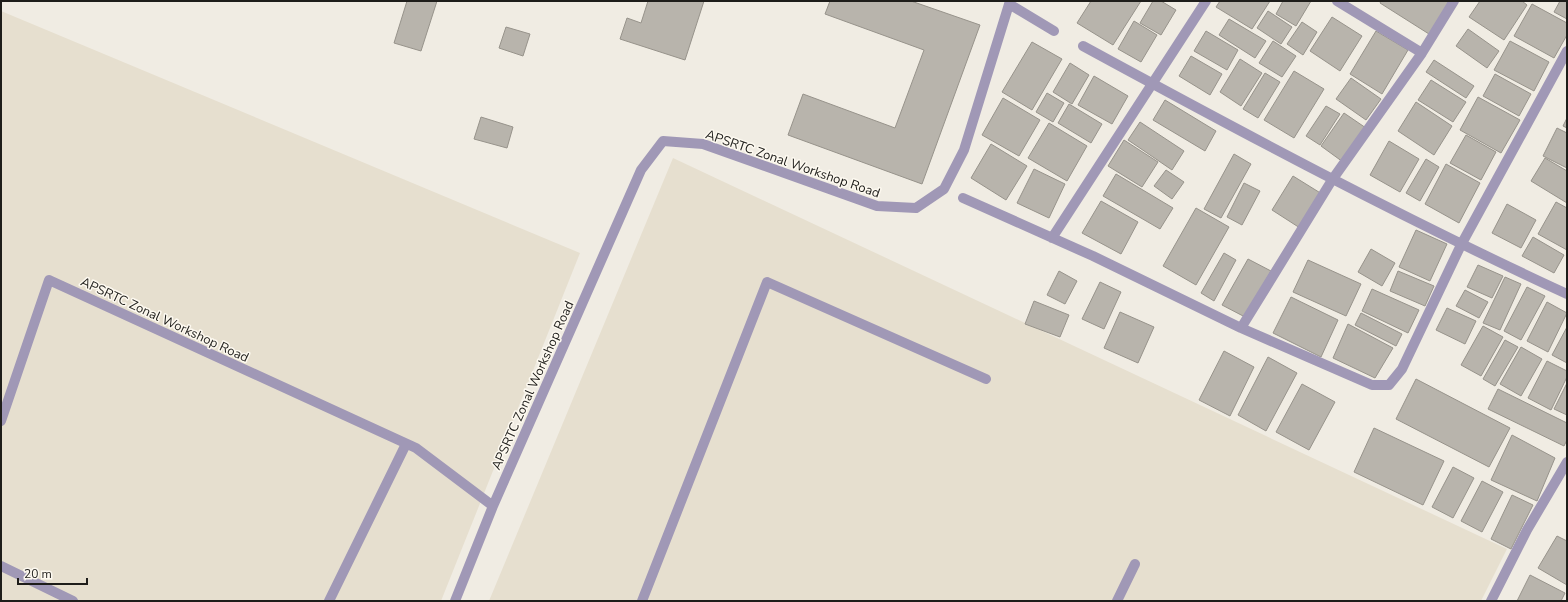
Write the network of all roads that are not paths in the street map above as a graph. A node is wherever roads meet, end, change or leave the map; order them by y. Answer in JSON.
{"nodes":[{"id":1,"x":1206,"y":1,"type":"edge"},
{"id":2,"x":1337,"y":1,"type":"edge"},
{"id":3,"x":1454,"y":1,"type":"edge"},
{"id":4,"x":1010,"y":2,"type":"edge"},
{"id":5,"x":1054,"y":31,"type":"dead end"},
{"id":6,"x":1083,"y":46,"type":"dead end"},
{"id":7,"x":1567,"y":51,"type":"edge"},
{"id":8,"x":1422,"y":53,"type":"junction"},
{"id":9,"x":1152,"y":84,"type":"junction"},
{"id":10,"x":1332,"y":180,"type":"junction"},
{"id":11,"x":963,"y":198,"type":"dead end"},
{"id":12,"x":1052,"y":238,"type":"junction"},
{"id":13,"x":1461,"y":245,"type":"junction"},
{"id":14,"x":1567,"y":294,"type":"edge"},
{"id":15,"x":1241,"y":328,"type":"junction"},
{"id":16,"x":986,"y":379,"type":"dead end"},
{"id":17,"x":1,"y":421,"type":"edge"},
{"id":18,"x":406,"y":444,"type":"junction"},
{"id":19,"x":1567,"y":462,"type":"edge"},
{"id":20,"x":493,"y":506,"type":"junction"},
{"id":21,"x":1135,"y":564,"type":"dead end"},
{"id":22,"x":1,"y":566,"type":"edge"},
{"id":23,"x":73,"y":601,"type":"edge"},
{"id":24,"x":329,"y":601,"type":"edge"},
{"id":25,"x":455,"y":601,"type":"edge"},
{"id":26,"x":642,"y":601,"type":"edge"},
{"id":27,"x":1117,"y":601,"type":"edge"},
{"id":28,"x":1491,"y":601,"type":"edge"}],
"edges":[{"from":1,"to":9,"type":"street"},
{"from":2,"to":8,"type":"street"},
{"from":3,"to":8,"type":"street"},
{"from":4,"to":5,"type":"street"},
{"from":4,"to":20,"type":"street","name":"APSRTC Zonal Workshop Road"},
{"from":6,"to":9,"type":"street"},
{"from":7,"to":13,"type":"street"},
{"from":8,"to":10,"type":"street"},
{"from":9,"to":10,"type":"street"},
{"from":9,"to":12,"type":"street"},
{"from":10,"to":13,"type":"street"},
{"from":10,"to":15,"type":"street"},
{"from":11,"to":12,"type":"street"},
{"from":12,"to":15,"type":"street"},
{"from":13,"to":14,"type":"street"},
{"from":13,"to":15,"type":"street"},
{"from":16,"to":26,"type":"street"},
{"from":17,"to":18,"type":"street","name":"APSRTC Zonal Workshop Road"},
{"from":18,"to":20,"type":"street","name":"APSRTC Zonal Workshop Road"},
{"from":18,"to":24,"type":"street"},
{"from":19,"to":28,"type":"street"},
{"from":20,"to":25,"type":"street","name":"APSRTC Zonal Workshop Road"},
{"from":21,"to":27,"type":"street"},
{"from":22,"to":23,"type":"street"}]}
